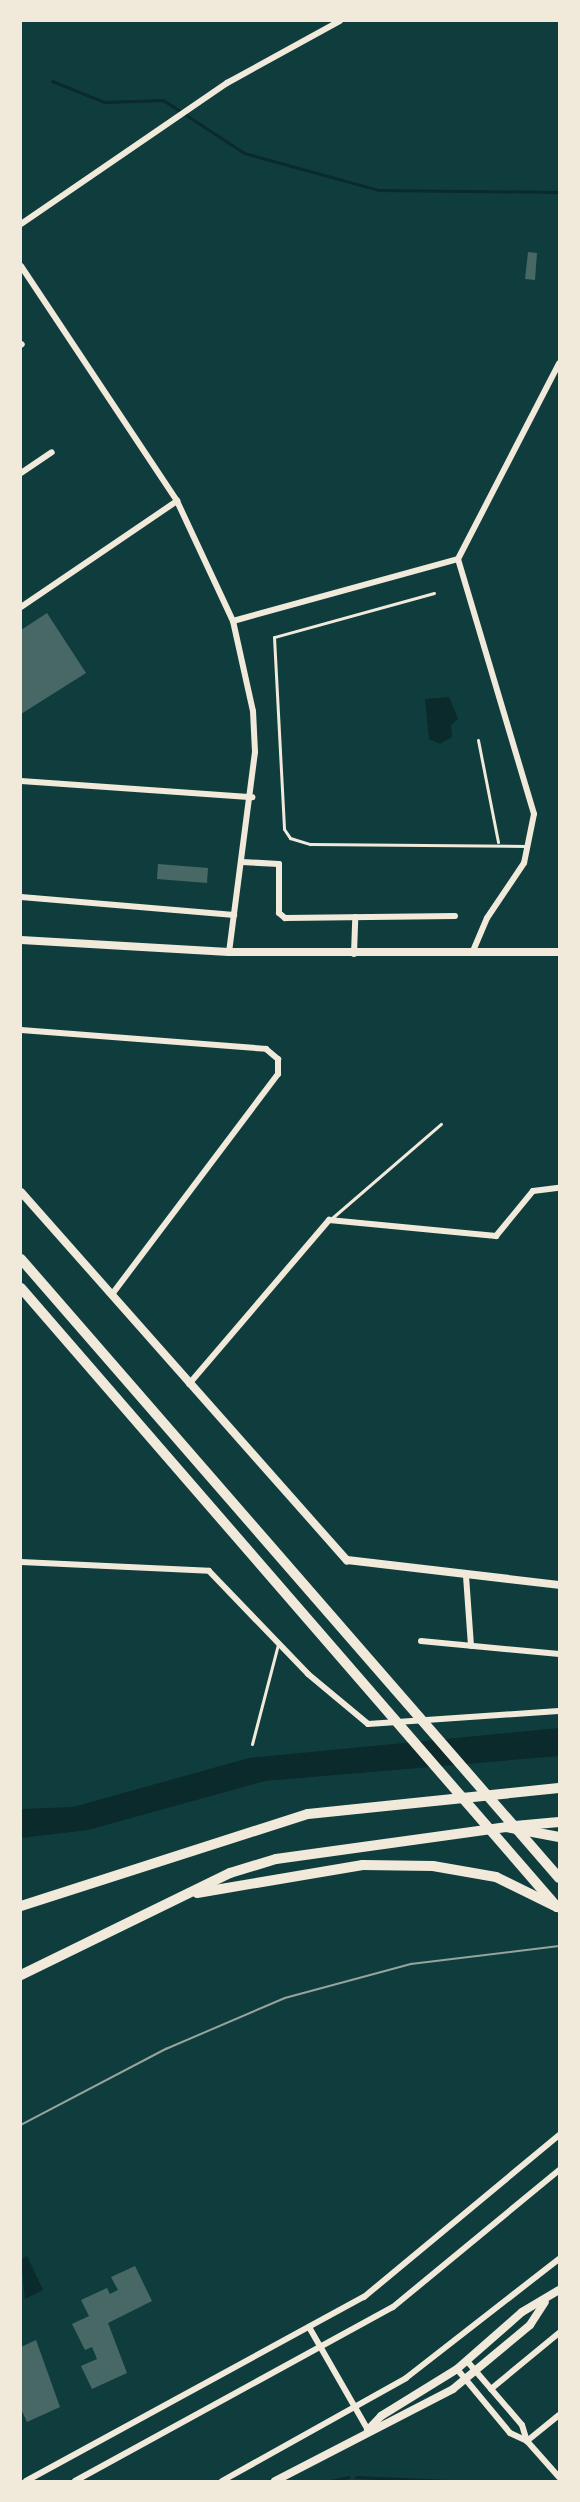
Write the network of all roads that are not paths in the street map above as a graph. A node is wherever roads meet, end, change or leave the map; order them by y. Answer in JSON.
{"nodes":[{"id":1,"x":340,"y":21,"type":"edge"},
{"id":2,"x":21,"y":224,"type":"edge"},
{"id":3,"x":21,"y":266,"type":"edge"},
{"id":4,"x":559,"y":363,"type":"edge"},
{"id":5,"x":52,"y":452,"type":"dead end"},
{"id":6,"x":21,"y":473,"type":"edge"},
{"id":7,"x":177,"y":501,"type":"junction"},
{"id":8,"x":458,"y":559,"type":"junction"},
{"id":9,"x":434,"y":593,"type":"dead end"},
{"id":10,"x":21,"y":607,"type":"edge"},
{"id":11,"x":233,"y":621,"type":"junction"},
{"id":12,"x":478,"y":741,"type":"dead end"},
{"id":13,"x":21,"y":781,"type":"edge"},
{"id":14,"x":252,"y":797,"type":"junction"},
{"id":15,"x":498,"y":842,"type":"junction"},
{"id":16,"x":529,"y":847,"type":"junction"},
{"id":17,"x":242,"y":862,"type":"junction"},
{"id":18,"x":21,"y":897,"type":"edge"},
{"id":19,"x":234,"y":915,"type":"junction"},
{"id":20,"x":455,"y":916,"type":"dead end"},
{"id":21,"x":355,"y":917,"type":"junction"},
{"id":22,"x":21,"y":940,"type":"edge"},
{"id":23,"x":229,"y":952,"type":"junction"},
{"id":24,"x":559,"y":952,"type":"edge"},
{"id":25,"x":472,"y":953,"type":"junction"},
{"id":26,"x":354,"y":954,"type":"junction"},
{"id":27,"x":21,"y":1030,"type":"edge"},
{"id":28,"x":441,"y":1124,"type":"dead end"},
{"id":29,"x":559,"y":1188,"type":"edge"},
{"id":30,"x":21,"y":1192,"type":"edge"},
{"id":31,"x":329,"y":1221,"type":"junction"},
{"id":32,"x":21,"y":1259,"type":"edge"},
{"id":33,"x":21,"y":1288,"type":"edge"},
{"id":34,"x":113,"y":1293,"type":"junction"},
{"id":35,"x":189,"y":1384,"type":"junction"},
{"id":36,"x":21,"y":1562,"type":"edge"},
{"id":37,"x":466,"y":1575,"type":"junction"},
{"id":38,"x":559,"y":1585,"type":"edge"},
{"id":39,"x":421,"y":1641,"type":"dead end"},
{"id":40,"x":279,"y":1642,"type":"junction"},
{"id":41,"x":471,"y":1646,"type":"junction"},
{"id":42,"x":559,"y":1654,"type":"edge"},
{"id":43,"x":559,"y":1711,"type":"edge"},
{"id":44,"x":252,"y":1744,"type":"dead end"},
{"id":45,"x":559,"y":1788,"type":"edge"},
{"id":46,"x":559,"y":1822,"type":"edge"},
{"id":47,"x":506,"y":1827,"type":"junction"},
{"id":48,"x":559,"y":1837,"type":"edge"},
{"id":49,"x":559,"y":1878,"type":"edge"},
{"id":50,"x":182,"y":1896,"type":"junction"},
{"id":51,"x":21,"y":1906,"type":"edge"},
{"id":52,"x":558,"y":1908,"type":"edge"},
{"id":53,"x":21,"y":1975,"type":"edge"},
{"id":54,"x":559,"y":2135,"type":"edge"},
{"id":55,"x":559,"y":2170,"type":"edge"},
{"id":56,"x":559,"y":2259,"type":"edge"},
{"id":57,"x":559,"y":2290,"type":"edge"},
{"id":58,"x":545,"y":2302,"type":"junction"},
{"id":59,"x":309,"y":2327,"type":"junction"},
{"id":60,"x":559,"y":2333,"type":"edge"},
{"id":61,"x":321,"y":2348,"type":"junction"},
{"id":62,"x":467,"y":2361,"type":"junction"},
{"id":63,"x":457,"y":2369,"type":"junction"},
{"id":64,"x":477,"y":2372,"type":"junction"},
{"id":65,"x":465,"y":2380,"type":"junction"},
{"id":66,"x":491,"y":2389,"type":"junction"},
{"id":67,"x":356,"y":2409,"type":"junction"},
{"id":68,"x":559,"y":2415,"type":"edge"},
{"id":69,"x":368,"y":2430,"type":"junction"},
{"id":70,"x":527,"y":2441,"type":"junction"},
{"id":71,"x":559,"y":2477,"type":"edge"},
{"id":72,"x":26,"y":2481,"type":"edge"},
{"id":73,"x":75,"y":2481,"type":"edge"},
{"id":74,"x":222,"y":2481,"type":"edge"},
{"id":75,"x":275,"y":2481,"type":"edge"}],
"edges":[{"from":1,"to":2,"type":"street"},
{"from":3,"to":7,"type":"street"},
{"from":4,"to":8,"type":"street"},
{"from":5,"to":6,"type":"street"},
{"from":7,"to":10,"type":"street"},
{"from":7,"to":11,"type":"street"},
{"from":8,"to":11,"type":"street"},
{"from":8,"to":16,"type":"street"},
{"from":9,"to":15,"type":"lane"},
{"from":11,"to":14,"type":"street"},
{"from":12,"to":15,"type":"lane"},
{"from":13,"to":14,"type":"street"},
{"from":14,"to":17,"type":"street"},
{"from":15,"to":16,"type":"lane"},
{"from":16,"to":25,"type":"street"},
{"from":17,"to":19,"type":"street"},
{"from":17,"to":21,"type":"street"},
{"from":18,"to":19,"type":"street"},
{"from":19,"to":23,"type":"street"},
{"from":20,"to":21,"type":"street"},
{"from":21,"to":26,"type":"street"},
{"from":22,"to":23,"type":"street"},
{"from":23,"to":26,"type":"street"},
{"from":24,"to":25,"type":"street"},
{"from":25,"to":26,"type":"street"},
{"from":27,"to":34,"type":"street"},
{"from":28,"to":31,"type":"lane"},
{"from":29,"to":31,"type":"street"},
{"from":30,"to":34,"type":"street"},
{"from":31,"to":35,"type":"street"},
{"from":32,"to":49,"type":"highway"},
{"from":33,"to":52,"type":"highway"},
{"from":34,"to":35,"type":"street"},
{"from":35,"to":37,"type":"street"},
{"from":36,"to":40,"type":"street"},
{"from":37,"to":38,"type":"street"},
{"from":37,"to":41,"type":"street"},
{"from":39,"to":41,"type":"street"},
{"from":40,"to":43,"type":"street"},
{"from":40,"to":44,"type":"lane"},
{"from":41,"to":42,"type":"street"},
{"from":45,"to":51,"type":"highway"},
{"from":46,"to":47,"type":"highway"},
{"from":47,"to":48,"type":"highway"},
{"from":47,"to":50,"type":"highway"},
{"from":50,"to":52,"type":"highway"},
{"from":50,"to":53,"type":"highway"},
{"from":54,"to":59,"type":"street"},
{"from":55,"to":61,"type":"street"},
{"from":56,"to":67,"type":"street"},
{"from":57,"to":58,"type":"street"},
{"from":58,"to":62,"type":"street"},
{"from":58,"to":64,"type":"street"},
{"from":59,"to":61,"type":"street"},
{"from":59,"to":72,"type":"street"},
{"from":60,"to":66,"type":"street"},
{"from":61,"to":67,"type":"street"},
{"from":61,"to":73,"type":"street"},
{"from":62,"to":63,"type":"street"},
{"from":62,"to":64,"type":"street"},
{"from":63,"to":65,"type":"street"},
{"from":63,"to":69,"type":"street"},
{"from":64,"to":65,"type":"street"},
{"from":64,"to":66,"type":"street"},
{"from":65,"to":69,"type":"street"},
{"from":65,"to":70,"type":"street"},
{"from":66,"to":70,"type":"street"},
{"from":67,"to":69,"type":"street"},
{"from":67,"to":74,"type":"street"},
{"from":68,"to":70,"type":"street"},
{"from":69,"to":75,"type":"street"},
{"from":70,"to":71,"type":"street"}]}
